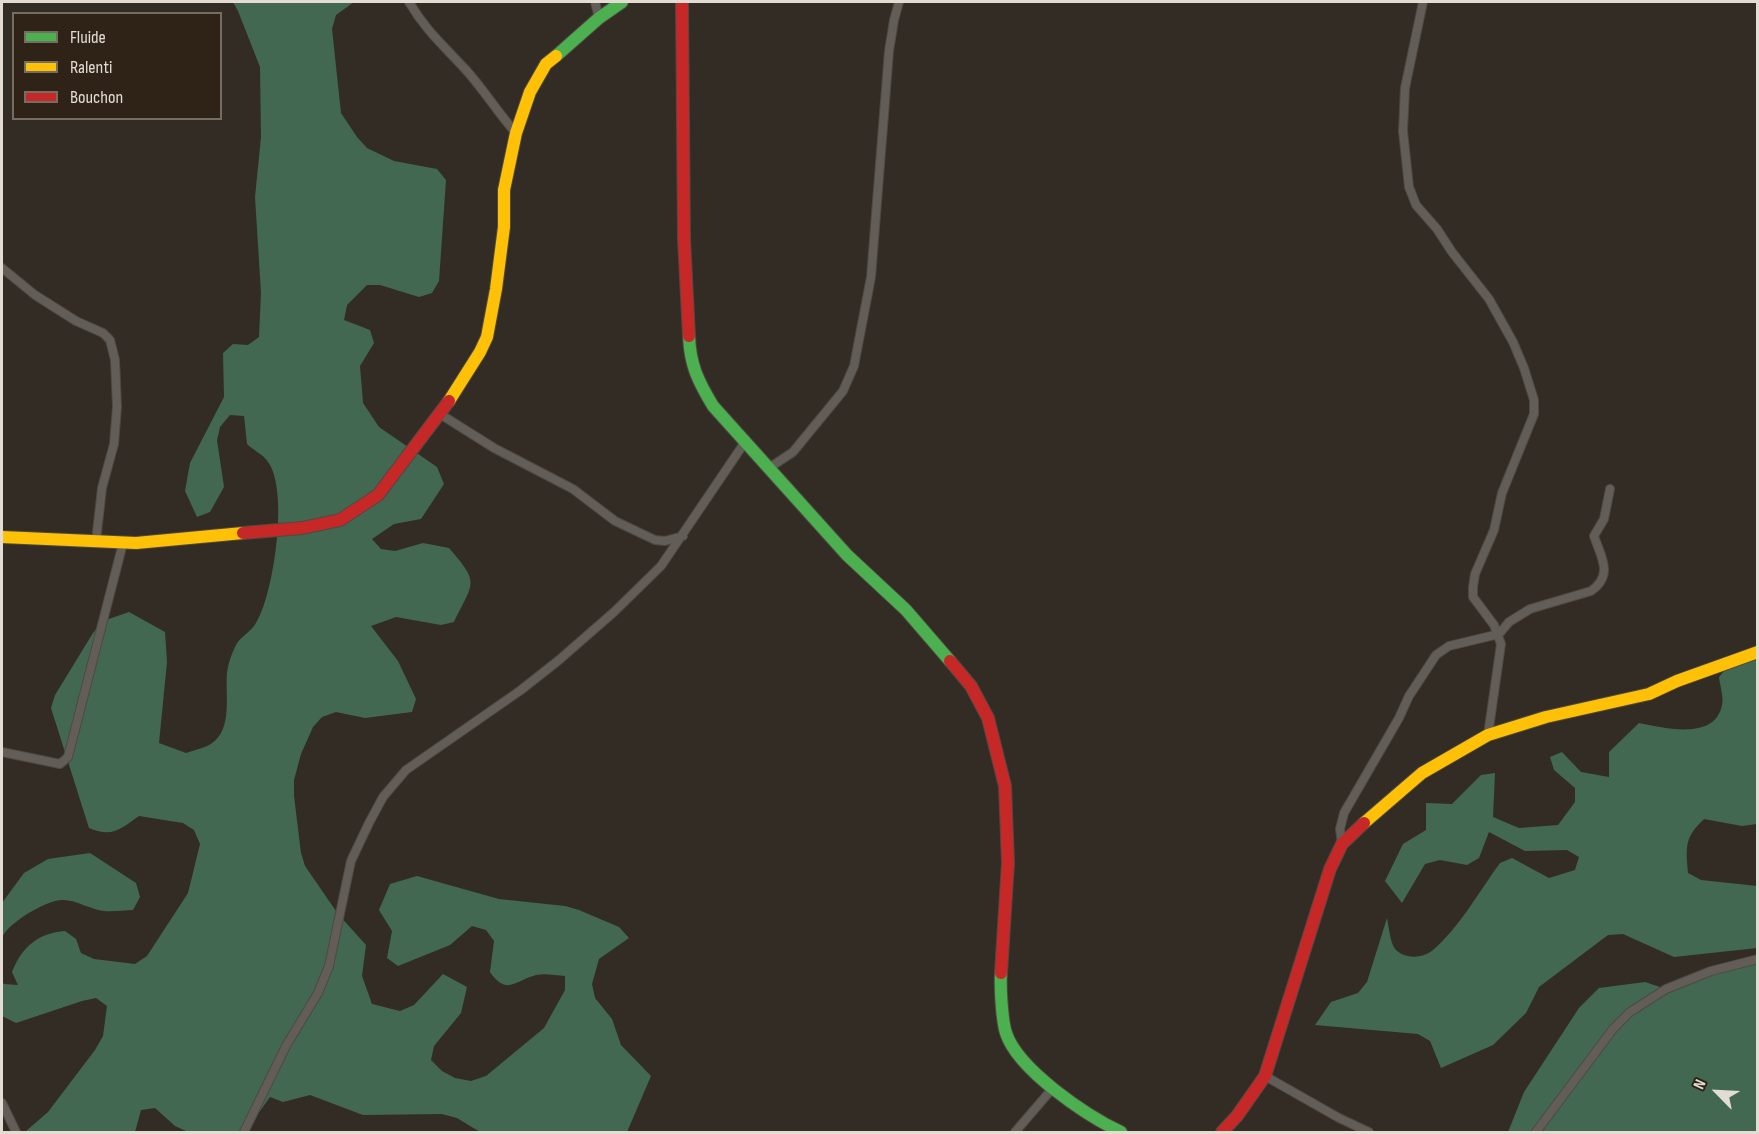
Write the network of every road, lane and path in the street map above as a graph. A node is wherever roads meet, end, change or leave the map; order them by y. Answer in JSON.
{"nodes":[{"id":1,"x":409,"y":2,"type":"edge"},
{"id":2,"x":595,"y":2,"type":"edge"},
{"id":3,"x":622,"y":2,"type":"edge"},
{"id":4,"x":682,"y":2,"type":"edge"},
{"id":5,"x":899,"y":2,"type":"edge"},
{"id":6,"x":1423,"y":2,"type":"edge"},
{"id":7,"x":599,"y":18,"type":"junction"},
{"id":8,"x":516,"y":133,"type":"junction"},
{"id":9,"x":2,"y":268,"type":"edge"},
{"id":10,"x":440,"y":414,"type":"junction"},
{"id":11,"x":745,"y":442,"type":"junction"},
{"id":12,"x":769,"y":468,"type":"junction"},
{"id":13,"x":1610,"y":489,"type":"dead end"},
{"id":14,"x":683,"y":536,"type":"junction"},
{"id":15,"x":2,"y":537,"type":"edge"},
{"id":16,"x":96,"y":541,"type":"junction"},
{"id":17,"x":123,"y":543,"type":"junction"},
{"id":18,"x":1498,"y":634,"type":"junction"},
{"id":19,"x":1758,"y":652,"type":"edge"},
{"id":20,"x":1488,"y":735,"type":"junction"},
{"id":21,"x":2,"y":752,"type":"edge"},
{"id":22,"x":1342,"y":844,"type":"junction"},
{"id":23,"x":1758,"y":959,"type":"edge"},
{"id":24,"x":1265,"y":1076,"type":"junction"},
{"id":25,"x":1052,"y":1089,"type":"junction"},
{"id":26,"x":2,"y":1103,"type":"edge"},
{"id":27,"x":16,"y":1132,"type":"edge"},
{"id":28,"x":244,"y":1132,"type":"edge"},
{"id":29,"x":1015,"y":1132,"type":"edge"},
{"id":30,"x":1121,"y":1132,"type":"edge"},
{"id":31,"x":1222,"y":1132,"type":"edge"},
{"id":32,"x":1369,"y":1132,"type":"edge"},
{"id":33,"x":1536,"y":1132,"type":"edge"}],
"edges":[{"from":1,"to":8,"type":"street"},
{"from":2,"to":7,"type":"street"},
{"from":3,"to":7,"type":"street"},
{"from":4,"to":11,"type":"street"},
{"from":5,"to":12,"type":"street"},
{"from":6,"to":18,"type":"street"},
{"from":7,"to":8,"type":"street"},
{"from":8,"to":10,"type":"street"},
{"from":9,"to":16,"type":"street"},
{"from":10,"to":14,"type":"street"},
{"from":10,"to":17,"type":"street"},
{"from":11,"to":12,"type":"street"},
{"from":11,"to":14,"type":"street"},
{"from":12,"to":25,"type":"street"},
{"from":13,"to":18,"type":"street"},
{"from":14,"to":28,"type":"street"},
{"from":15,"to":16,"type":"street"},
{"from":16,"to":17,"type":"street"},
{"from":17,"to":21,"type":"street"},
{"from":18,"to":20,"type":"street"},
{"from":18,"to":22,"type":"street"},
{"from":19,"to":20,"type":"street"},
{"from":20,"to":22,"type":"street"},
{"from":22,"to":24,"type":"street"},
{"from":23,"to":33,"type":"street"},
{"from":24,"to":31,"type":"street"},
{"from":24,"to":32,"type":"street"},
{"from":25,"to":29,"type":"street"},
{"from":25,"to":30,"type":"street"},
{"from":26,"to":27,"type":"street"}]}
